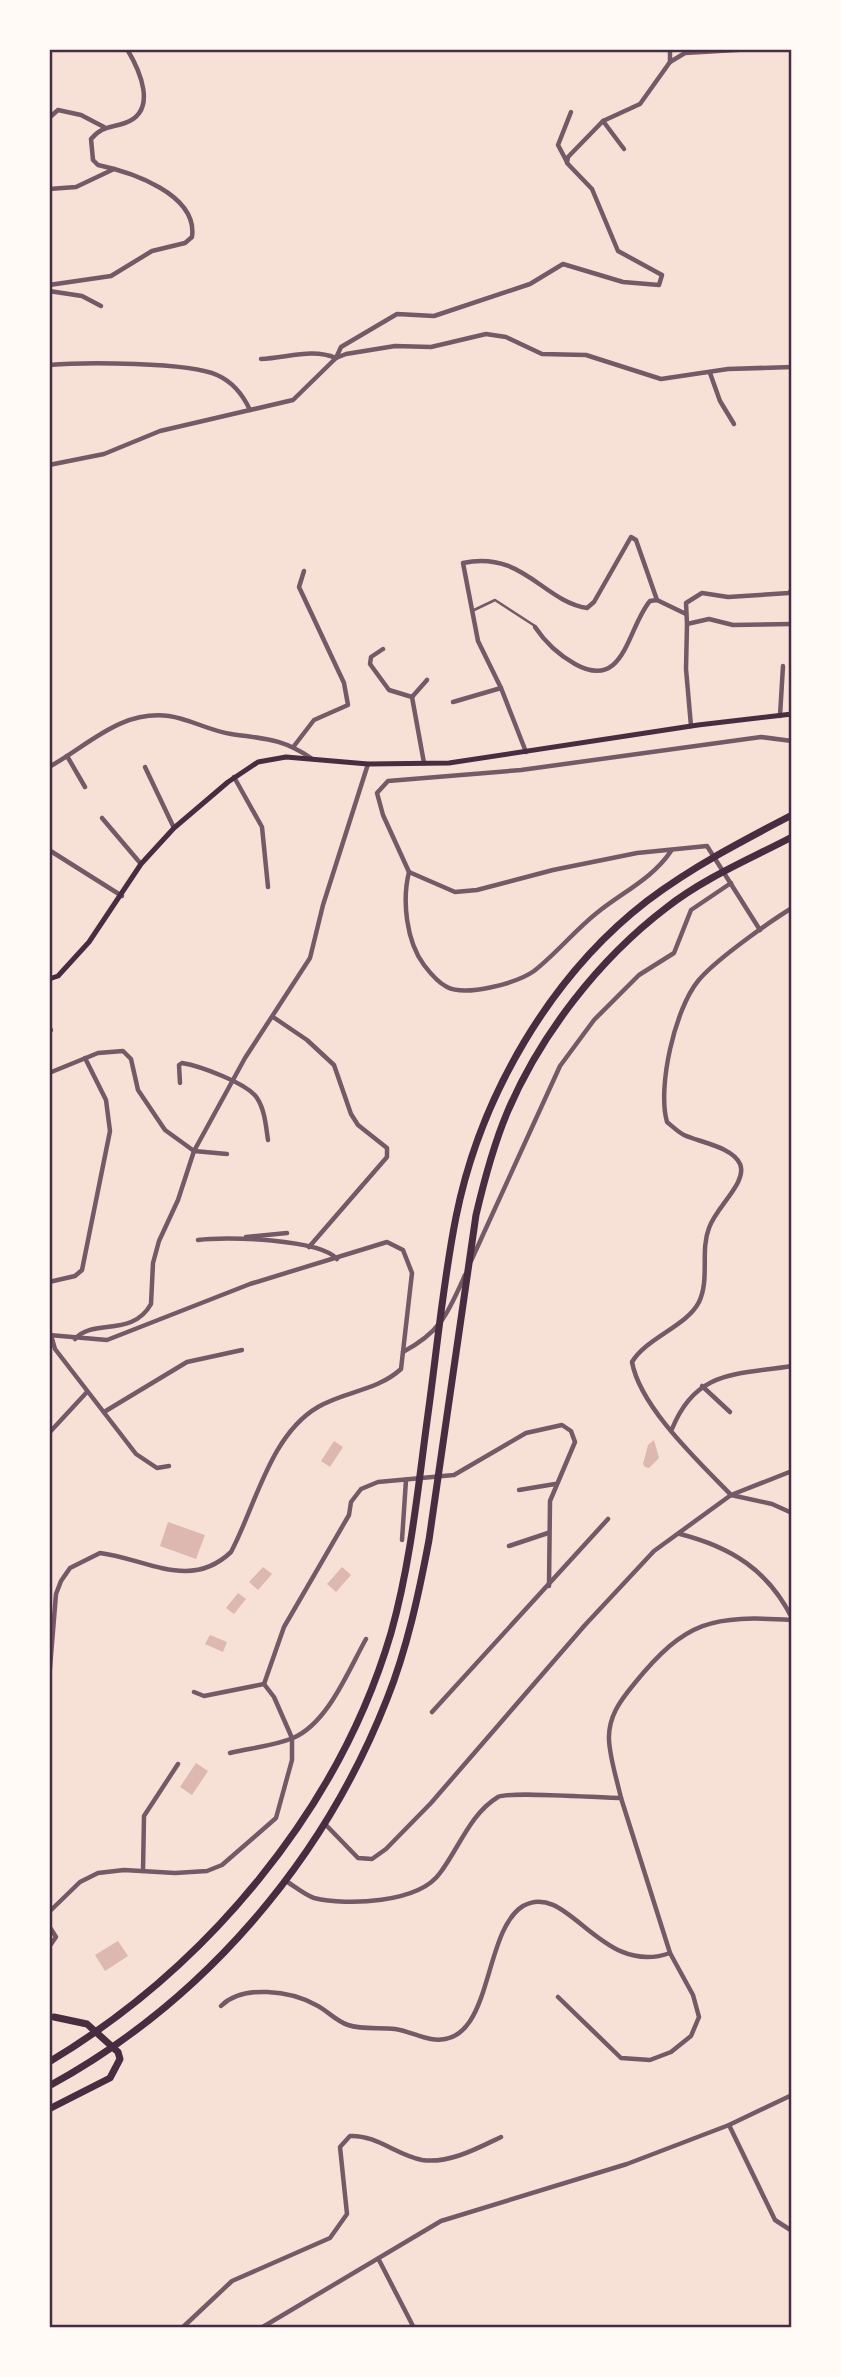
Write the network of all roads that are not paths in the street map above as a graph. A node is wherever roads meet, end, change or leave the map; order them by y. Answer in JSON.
{"nodes":[{"id":1,"x":127,"y":49,"type":"edge"},
{"id":2,"x":670,"y":49,"type":"edge"},
{"id":3,"x":753,"y":49,"type":"edge"},
{"id":4,"x":670,"y":62,"type":"junction"},
{"id":5,"x":571,"y":112,"type":"dead end"},
{"id":6,"x":49,"y":118,"type":"edge"},
{"id":7,"x":603,"y":121,"type":"junction"},
{"id":8,"x":104,"y":127,"type":"junction"},
{"id":9,"x":624,"y":149,"type":"dead end"},
{"id":10,"x":567,"y":163,"type":"junction"},
{"id":11,"x":115,"y":168,"type":"junction"},
{"id":12,"x":49,"y":190,"type":"edge"},
{"id":13,"x":49,"y":285,"type":"edge"},
{"id":14,"x":49,"y":291,"type":"edge"},
{"id":15,"x":101,"y":306,"type":"dead end"},
{"id":16,"x":336,"y":358,"type":"junction"},
{"id":17,"x":261,"y":359,"type":"dead end"},
{"id":18,"x":49,"y":365,"type":"edge"},
{"id":19,"x":792,"y":367,"type":"edge"},
{"id":20,"x":710,"y":373,"type":"junction"},
{"id":21,"x":250,"y":410,"type":"junction"},
{"id":22,"x":734,"y":424,"type":"dead end"},
{"id":23,"x":49,"y":465,"type":"edge"},
{"id":24,"x":304,"y":571,"type":"dead end"},
{"id":25,"x":792,"y":589,"type":"edge"},
{"id":26,"x":657,"y":600,"type":"junction"},
{"id":27,"x":472,"y":611,"type":"junction"},
{"id":28,"x":686,"y":614,"type":"junction"},
{"id":29,"x":687,"y":624,"type":"junction"},
{"id":30,"x":792,"y":624,"type":"edge"},
{"id":31,"x":535,"y":626,"type":"joint"},
{"id":32,"x":383,"y":649,"type":"dead end"},
{"id":33,"x":783,"y":666,"type":"dead end"},
{"id":34,"x":427,"y":680,"type":"dead end"},
{"id":35,"x":501,"y":688,"type":"junction"},
{"id":36,"x":412,"y":696,"type":"junction"},
{"id":37,"x":453,"y":702,"type":"dead end"},
{"id":38,"x":792,"y":714,"type":"edge"},
{"id":39,"x":780,"y":716,"type":"junction"},
{"id":40,"x":691,"y":726,"type":"junction"},
{"id":41,"x":792,"y":741,"type":"edge"},
{"id":42,"x":294,"y":746,"type":"junction"},
{"id":43,"x":526,"y":752,"type":"junction"},
{"id":44,"x":67,"y":756,"type":"junction"},
{"id":45,"x":312,"y":758,"type":"junction"},
{"id":46,"x":424,"y":763,"type":"junction"},
{"id":47,"x":368,"y":764,"type":"junction"},
{"id":48,"x":49,"y":767,"type":"edge"},
{"id":49,"x":145,"y":767,"type":"dead end"},
{"id":50,"x":234,"y":777,"type":"junction"},
{"id":51,"x":85,"y":787,"type":"dead end"},
{"id":52,"x":792,"y":815,"type":"edge"},
{"id":53,"x":102,"y":818,"type":"dead end"},
{"id":54,"x":174,"y":828,"type":"junction"},
{"id":55,"x":792,"y":837,"type":"edge"},
{"id":56,"x":49,"y":850,"type":"edge"},
{"id":57,"x":672,"y":850,"type":"junction"},
{"id":58,"x":141,"y":864,"type":"junction"},
{"id":59,"x":409,"y":872,"type":"junction"},
{"id":60,"x":731,"y":883,"type":"junction"},
{"id":61,"x":268,"y":887,"type":"dead end"},
{"id":62,"x":122,"y":896,"type":"junction"},
{"id":63,"x":792,"y":908,"type":"edge"},
{"id":64,"x":760,"y":930,"type":"junction"},
{"id":65,"x":49,"y":979,"type":"edge"},
{"id":66,"x":273,"y":1017,"type":"junction"},
{"id":67,"x":85,"y":1058,"type":"junction"},
{"id":68,"x":49,"y":1073,"type":"edge"},
{"id":69,"x":232,"y":1082,"type":"junction"},
{"id":70,"x":180,"y":1083,"type":"dead end"},
{"id":71,"x":268,"y":1140,"type":"dead end"},
{"id":72,"x":194,"y":1152,"type":"junction"},
{"id":73,"x":227,"y":1154,"type":"dead end"},
{"id":74,"x":287,"y":1234,"type":"dead end"},
{"id":75,"x":239,"y":1239,"type":"junction"},
{"id":76,"x":198,"y":1240,"type":"dead end"},
{"id":77,"x":309,"y":1247,"type":"junction"},
{"id":78,"x":337,"y":1259,"type":"junction"},
{"id":79,"x":49,"y":1282,"type":"edge"},
{"id":80,"x":50,"y":1335,"type":"edge"},
{"id":81,"x":75,"y":1339,"type":"junction"},
{"id":82,"x":242,"y":1350,"type":"dead end"},
{"id":83,"x":403,"y":1352,"type":"junction"},
{"id":84,"x":792,"y":1366,"type":"edge"},
{"id":85,"x":702,"y":1387,"type":"junction"},
{"id":86,"x":87,"y":1392,"type":"junction"},
{"id":87,"x":104,"y":1412,"type":"junction"},
{"id":88,"x":730,"y":1412,"type":"dead end"},
{"id":89,"x":672,"y":1429,"type":"junction"},
{"id":90,"x":49,"y":1433,"type":"edge"},
{"id":91,"x":169,"y":1466,"type":"dead end"},
{"id":92,"x":792,"y":1471,"type":"edge"},
{"id":93,"x":406,"y":1480,"type":"junction"},
{"id":94,"x":555,"y":1484,"type":"junction"},
{"id":95,"x":519,"y":1490,"type":"dead end"},
{"id":96,"x":731,"y":1495,"type":"junction"},
{"id":97,"x":792,"y":1513,"type":"edge"},
{"id":98,"x":608,"y":1519,"type":"dead end"},
{"id":99,"x":548,"y":1532,"type":"junction"},
{"id":100,"x":679,"y":1534,"type":"junction"},
{"id":101,"x":402,"y":1540,"type":"dead end"},
{"id":102,"x":509,"y":1546,"type":"dead end"},
{"id":103,"x":549,"y":1587,"type":"junction"},
{"id":104,"x":792,"y":1619,"type":"edge"},
{"id":105,"x":366,"y":1639,"type":"dead end"},
{"id":106,"x":49,"y":1680,"type":"edge"},
{"id":107,"x":264,"y":1684,"type":"junction"},
{"id":108,"x":194,"y":1692,"type":"dead end"},
{"id":109,"x":432,"y":1712,"type":"dead end"},
{"id":110,"x":292,"y":1738,"type":"junction"},
{"id":111,"x":230,"y":1753,"type":"dead end"},
{"id":112,"x":178,"y":1764,"type":"dead end"},
{"id":113,"x":621,"y":1798,"type":"junction"},
{"id":114,"x":326,"y":1825,"type":"junction"},
{"id":115,"x":143,"y":1871,"type":"junction"},
{"id":116,"x":286,"y":1881,"type":"junction"},
{"id":117,"x":49,"y":1912,"type":"edge"},
{"id":118,"x":49,"y":1926,"type":"edge"},
{"id":119,"x":49,"y":1947,"type":"edge"},
{"id":120,"x":670,"y":1953,"type":"junction"},
{"id":121,"x":558,"y":1997,"type":"dead end"},
{"id":122,"x":221,"y":2006,"type":"dead end"},
{"id":123,"x":51,"y":2018,"type":"edge"},
{"id":124,"x":49,"y":2062,"type":"edge"},
{"id":125,"x":49,"y":2086,"type":"edge"},
{"id":126,"x":792,"y":2095,"type":"edge"},
{"id":127,"x":49,"y":2109,"type":"edge"},
{"id":128,"x":729,"y":2125,"type":"junction"},
{"id":129,"x":501,"y":2137,"type":"dead end"},
{"id":130,"x":792,"y":2231,"type":"edge"},
{"id":131,"x":379,"y":2260,"type":"junction"},
{"id":132,"x":183,"y":2328,"type":"edge"},
{"id":133,"x":261,"y":2328,"type":"edge"},
{"id":134,"x":414,"y":2328,"type":"edge"}],
"edges":[{"from":1,"to":8,"type":"street"},
{"from":2,"to":4,"type":"street"},
{"from":3,"to":4,"type":"street"},
{"from":4,"to":7,"type":"street"},
{"from":5,"to":10,"type":"street"},
{"from":6,"to":8,"type":"street"},
{"from":7,"to":9,"type":"street"},
{"from":7,"to":10,"type":"street"},
{"from":8,"to":11,"type":"street"},
{"from":10,"to":16,"type":"street"},
{"from":11,"to":12,"type":"street"},
{"from":11,"to":13,"type":"street"},
{"from":14,"to":15,"type":"street"},
{"from":16,"to":17,"type":"street"},
{"from":16,"to":20,"type":"street"},
{"from":16,"to":21,"type":"street"},
{"from":18,"to":21,"type":"street"},
{"from":19,"to":20,"type":"street"},
{"from":20,"to":22,"type":"street"},
{"from":21,"to":23,"type":"street"},
{"from":24,"to":42,"type":"street"},
{"from":25,"to":28,"type":"street"},
{"from":26,"to":27,"type":"street"},
{"from":26,"to":28,"type":"street"},
{"from":26,"to":31,"type":"street"},
{"from":27,"to":31,"type":"street"},
{"from":27,"to":35,"type":"street"},
{"from":28,"to":29,"type":"street"},
{"from":29,"to":30,"type":"street"},
{"from":29,"to":40,"type":"street"},
{"from":32,"to":36,"type":"street"},
{"from":33,"to":39,"type":"street"},
{"from":34,"to":36,"type":"street"},
{"from":35,"to":37,"type":"street"},
{"from":35,"to":43,"type":"street"},
{"from":36,"to":46,"type":"street"},
{"from":38,"to":39,"type":"main road"},
{"from":39,"to":40,"type":"main road"},
{"from":40,"to":43,"type":"main road"},
{"from":41,"to":59,"type":"street"},
{"from":42,"to":44,"type":"street"},
{"from":42,"to":45,"type":"street"},
{"from":43,"to":46,"type":"main road"},
{"from":44,"to":48,"type":"street"},
{"from":44,"to":51,"type":"street"},
{"from":45,"to":47,"type":"main road"},
{"from":45,"to":50,"type":"main road"},
{"from":46,"to":47,"type":"main road"},
{"from":47,"to":66,"type":"street"},
{"from":49,"to":54,"type":"street"},
{"from":50,"to":54,"type":"main road"},
{"from":50,"to":61,"type":"street"},
{"from":52,"to":124,"type":"highway"},
{"from":53,"to":58,"type":"street"},
{"from":54,"to":58,"type":"main road"},
{"from":55,"to":114,"type":"highway"},
{"from":56,"to":62,"type":"street"},
{"from":57,"to":59,"type":"street"},
{"from":57,"to":59,"type":"street"},
{"from":57,"to":60,"type":"street"},
{"from":58,"to":62,"type":"main road"},
{"from":60,"to":64,"type":"street"},
{"from":60,"to":83,"type":"street"},
{"from":62,"to":65,"type":"main road"},
{"from":63,"to":64,"type":"street"},
{"from":64,"to":89,"type":"street"},
{"from":66,"to":69,"type":"street"},
{"from":66,"to":77,"type":"street"},
{"from":67,"to":68,"type":"street"},
{"from":67,"to":72,"type":"street"},
{"from":67,"to":79,"type":"street"},
{"from":69,"to":70,"type":"street"},
{"from":69,"to":71,"type":"street"},
{"from":69,"to":72,"type":"street"},
{"from":72,"to":73,"type":"street"},
{"from":72,"to":81,"type":"street"},
{"from":74,"to":75,"type":"street"},
{"from":75,"to":76,"type":"street"},
{"from":75,"to":77,"type":"street"},
{"from":77,"to":78,"type":"street"},
{"from":78,"to":81,"type":"street"},
{"from":78,"to":83,"type":"street"},
{"from":80,"to":81,"type":"street"},
{"from":80,"to":86,"type":"street"},
{"from":82,"to":87,"type":"street"},
{"from":83,"to":106,"type":"street"},
{"from":84,"to":85,"type":"street"},
{"from":85,"to":88,"type":"street"},
{"from":85,"to":89,"type":"street"},
{"from":86,"to":87,"type":"street"},
{"from":86,"to":90,"type":"street"},
{"from":87,"to":91,"type":"street"},
{"from":89,"to":96,"type":"street"},
{"from":92,"to":96,"type":"street"},
{"from":93,"to":94,"type":"street"},
{"from":93,"to":101,"type":"street"},
{"from":93,"to":107,"type":"street"},
{"from":94,"to":95,"type":"street"},
{"from":94,"to":99,"type":"street"},
{"from":96,"to":97,"type":"street"},
{"from":96,"to":100,"type":"street"},
{"from":98,"to":103,"type":"street"},
{"from":99,"to":102,"type":"street"},
{"from":99,"to":103,"type":"street"},
{"from":100,"to":104,"type":"street"},
{"from":100,"to":114,"type":"street"},
{"from":103,"to":109,"type":"street"},
{"from":104,"to":113,"type":"street"},
{"from":105,"to":110,"type":"street"},
{"from":107,"to":108,"type":"street"},
{"from":107,"to":110,"type":"street"},
{"from":110,"to":111,"type":"street"},
{"from":110,"to":115,"type":"street"},
{"from":112,"to":115,"type":"street"},
{"from":113,"to":116,"type":"street"},
{"from":113,"to":120,"type":"street"},
{"from":114,"to":116,"type":"highway"},
{"from":115,"to":117,"type":"street"},
{"from":116,"to":125,"type":"highway"},
{"from":118,"to":119,"type":"street"},
{"from":120,"to":121,"type":"street"},
{"from":120,"to":122,"type":"street"},
{"from":123,"to":127,"type":"highway"},
{"from":126,"to":128,"type":"street"},
{"from":128,"to":130,"type":"street"},
{"from":128,"to":131,"type":"street"},
{"from":129,"to":132,"type":"street"},
{"from":131,"to":133,"type":"street"},
{"from":131,"to":134,"type":"street"}]}
